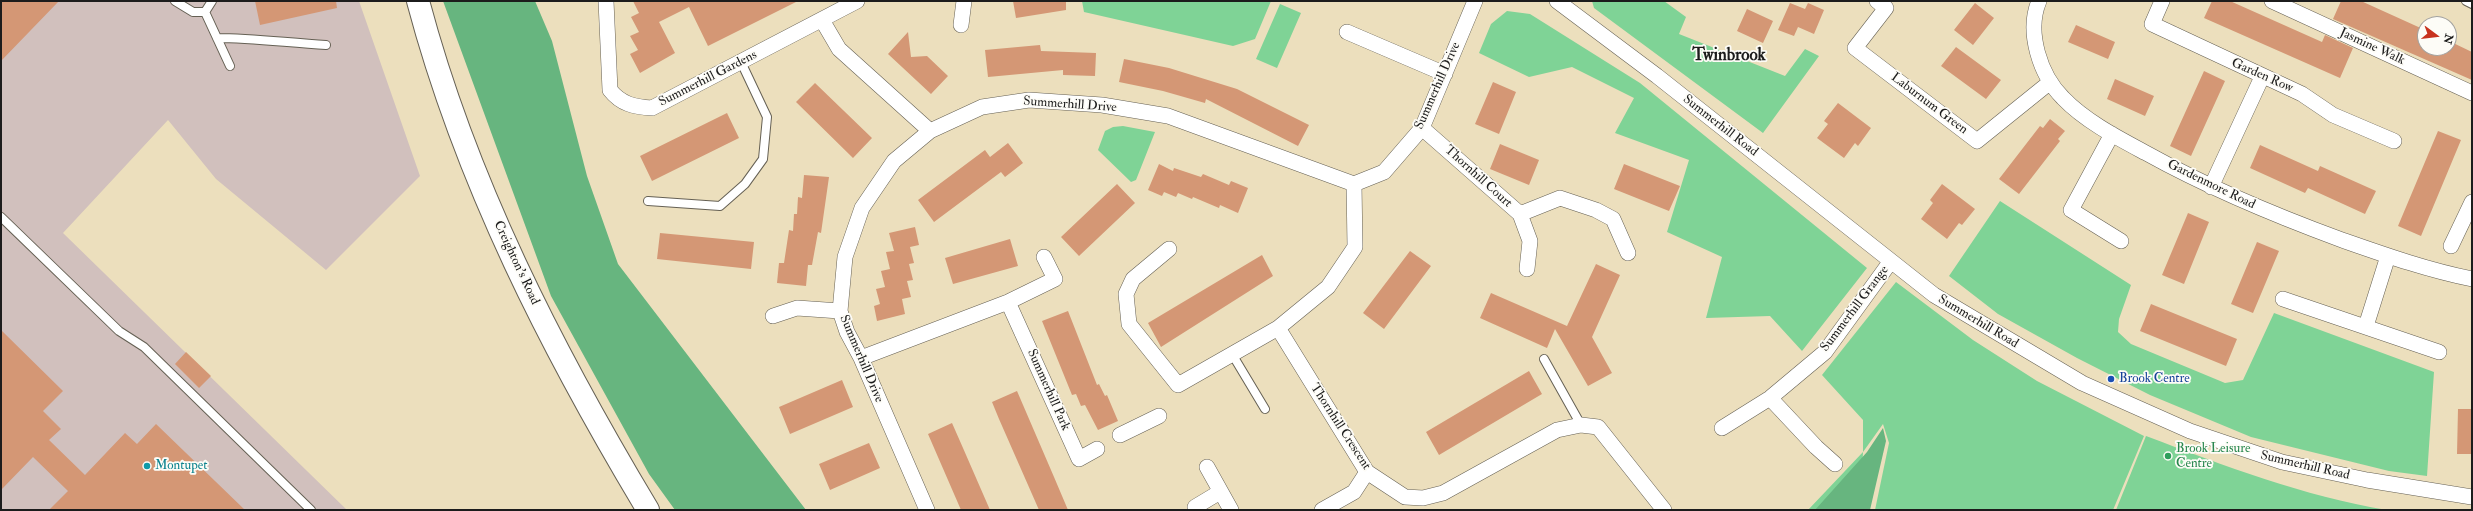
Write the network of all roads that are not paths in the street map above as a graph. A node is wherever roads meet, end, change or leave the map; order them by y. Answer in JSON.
{"nodes":[{"id":1,"x":175,"y":1,"type":"edge"},
{"id":2,"x":212,"y":1,"type":"edge"},
{"id":3,"x":418,"y":1,"type":"edge"},
{"id":4,"x":606,"y":1,"type":"edge"},
{"id":5,"x":857,"y":1,"type":"edge"},
{"id":6,"x":964,"y":1,"type":"edge"},
{"id":7,"x":1475,"y":1,"type":"edge"},
{"id":8,"x":1877,"y":1,"type":"edge"},
{"id":9,"x":2039,"y":1,"type":"edge"},
{"id":10,"x":2162,"y":1,"type":"edge"},
{"id":11,"x":2272,"y":1,"type":"edge"},
{"id":12,"x":2466,"y":1,"type":"edge"},
{"id":13,"x":1564,"y":3,"type":"edge"},
{"id":14,"x":2472,"y":4,"type":"edge"},
{"id":15,"x":205,"y":12,"type":"junction"},
{"id":16,"x":822,"y":20,"type":"junction"},
{"id":17,"x":961,"y":25,"type":"dead end"},
{"id":18,"x":1347,"y":32,"type":"dead end"},
{"id":19,"x":217,"y":38,"type":"junction"},
{"id":20,"x":326,"y":45,"type":"dead end"},
{"id":21,"x":741,"y":62,"type":"junction"},
{"id":22,"x":230,"y":66,"type":"dead end"},
{"id":23,"x":1445,"y":74,"type":"junction"},
{"id":24,"x":2262,"y":77,"type":"junction"},
{"id":25,"x":2050,"y":83,"type":"junction"},
{"id":26,"x":2472,"y":93,"type":"edge"},
{"id":27,"x":1422,"y":128,"type":"junction"},
{"id":28,"x":930,"y":131,"type":"junction"},
{"id":29,"x":2112,"y":134,"type":"junction"},
{"id":30,"x":2394,"y":141,"type":"dead end"},
{"id":31,"x":1354,"y":184,"type":"junction"},
{"id":32,"x":2211,"y":187,"type":"junction"},
{"id":33,"x":648,"y":201,"type":"dead end"},
{"id":34,"x":2470,"y":210,"type":"edge"},
{"id":35,"x":1520,"y":214,"type":"junction"},
{"id":36,"x":1,"y":217,"type":"edge"},
{"id":37,"x":2120,"y":241,"type":"dead end"},
{"id":38,"x":2452,"y":246,"type":"dead end"},
{"id":39,"x":1169,"y":249,"type":"dead end"},
{"id":40,"x":1628,"y":253,"type":"dead end"},
{"id":41,"x":2388,"y":256,"type":"junction"},
{"id":42,"x":1044,"y":257,"type":"dead end"},
{"id":43,"x":1891,"y":261,"type":"junction"},
{"id":44,"x":1527,"y":269,"type":"dead end"},
{"id":45,"x":2472,"y":278,"type":"edge"},
{"id":46,"x":2283,"y":299,"type":"dead end"},
{"id":47,"x":1008,"y":302,"type":"junction"},
{"id":48,"x":840,"y":311,"type":"junction"},
{"id":49,"x":773,"y":316,"type":"dead end"},
{"id":50,"x":2366,"y":326,"type":"junction"},
{"id":51,"x":1278,"y":328,"type":"junction"},
{"id":52,"x":2439,"y":352,"type":"dead end"},
{"id":53,"x":1232,"y":354,"type":"junction"},
{"id":54,"x":861,"y":358,"type":"junction"},
{"id":55,"x":1544,"y":359,"type":"dead end"},
{"id":56,"x":1770,"y":398,"type":"junction"},
{"id":57,"x":1265,"y":409,"type":"dead end"},
{"id":58,"x":1159,"y":416,"type":"dead end"},
{"id":59,"x":1581,"y":425,"type":"junction"},
{"id":60,"x":1722,"y":428,"type":"dead end"},
{"id":61,"x":1120,"y":435,"type":"dead end"},
{"id":62,"x":1097,"y":449,"type":"dead end"},
{"id":63,"x":1835,"y":464,"type":"dead end"},
{"id":64,"x":1207,"y":467,"type":"dead end"},
{"id":65,"x":1367,"y":472,"type":"junction"},
{"id":66,"x":1220,"y":492,"type":"junction"},
{"id":67,"x":2472,"y":497,"type":"edge"},
{"id":68,"x":1195,"y":507,"type":"dead end"},
{"id":69,"x":310,"y":510,"type":"edge"},
{"id":70,"x":648,"y":510,"type":"edge"},
{"id":71,"x":927,"y":510,"type":"edge"},
{"id":72,"x":1231,"y":510,"type":"edge"},
{"id":73,"x":1322,"y":510,"type":"edge"},
{"id":74,"x":1664,"y":510,"type":"edge"}],
"edges":[{"from":1,"to":15,"type":"lane"},
{"from":2,"to":15,"type":"lane"},
{"from":3,"to":70,"type":"highway","name":"Creighton's Road"},
{"from":4,"to":21,"type":"street","name":"Summerhill Gardens"},
{"from":5,"to":16,"type":"street","name":"Summerhill Gardens"},
{"from":6,"to":17,"type":"street"},
{"from":7,"to":23,"type":"street","name":"Summerhill Drive"},
{"from":8,"to":25,"type":"street","name":"Laburnum Green"},
{"from":9,"to":25,"type":"street","name":"Gardenmore Road"},
{"from":10,"to":24,"type":"street","name":"Garden Row"},
{"from":11,"to":26,"type":"street","name":"Jasmine Walk"},
{"from":12,"to":14,"type":"lane"},
{"from":13,"to":43,"type":"street","name":"Summerhill Road"},
{"from":15,"to":19,"type":"lane"},
{"from":16,"to":21,"type":"street","name":"Summerhill Gardens"},
{"from":16,"to":28,"type":"street"},
{"from":18,"to":23,"type":"street"},
{"from":19,"to":20,"type":"lane"},
{"from":19,"to":22,"type":"lane"},
{"from":21,"to":33,"type":"lane"},
{"from":23,"to":27,"type":"street","name":"Summerhill Drive"},
{"from":24,"to":30,"type":"street","name":"Garden Row"},
{"from":24,"to":32,"type":"street"},
{"from":25,"to":29,"type":"street","name":"Gardenmore Road"},
{"from":27,"to":31,"type":"street","name":"Summerhill Drive"},
{"from":27,"to":35,"type":"street","name":"Thornhill Court"},
{"from":28,"to":31,"type":"street","name":"Summerhill Drive"},
{"from":28,"to":48,"type":"street","name":"Summerhill Drive"},
{"from":29,"to":32,"type":"street","name":"Gardenmore Road"},
{"from":29,"to":37,"type":"street"},
{"from":31,"to":51,"type":"street"},
{"from":32,"to":41,"type":"street","name":"Gardenmore Road"},
{"from":34,"to":38,"type":"street"},
{"from":35,"to":40,"type":"street","name":"Thornhill Court"},
{"from":35,"to":44,"type":"street"},
{"from":36,"to":69,"type":"lane"},
{"from":39,"to":53,"type":"street"},
{"from":41,"to":45,"type":"street","name":"Gardenmore Road"},
{"from":41,"to":50,"type":"street"},
{"from":42,"to":47,"type":"street"},
{"from":43,"to":56,"type":"street","name":"Summerhill Grange"},
{"from":43,"to":67,"type":"street","name":"Summerhill Road"},
{"from":46,"to":50,"type":"street"},
{"from":47,"to":54,"type":"street"},
{"from":47,"to":62,"type":"street","name":"Summerhill Park"},
{"from":48,"to":49,"type":"street"},
{"from":48,"to":54,"type":"street","name":"Summerhill Drive"},
{"from":50,"to":52,"type":"street"},
{"from":51,"to":53,"type":"street"},
{"from":51,"to":65,"type":"street","name":"Thornhill Crescent"},
{"from":53,"to":57,"type":"lane"},
{"from":54,"to":71,"type":"street","name":"Summerhill Drive"},
{"from":55,"to":59,"type":"lane"},
{"from":56,"to":60,"type":"street","name":"Summerhill Grange"},
{"from":56,"to":63,"type":"street"},
{"from":58,"to":61,"type":"street"},
{"from":59,"to":65,"type":"street","name":"Thornhill Crescent"},
{"from":59,"to":74,"type":"street","name":"Thornhill Crescent"},
{"from":64,"to":66,"type":"street"},
{"from":65,"to":73,"type":"street"},
{"from":66,"to":68,"type":"street"},
{"from":66,"to":72,"type":"street"}]}
